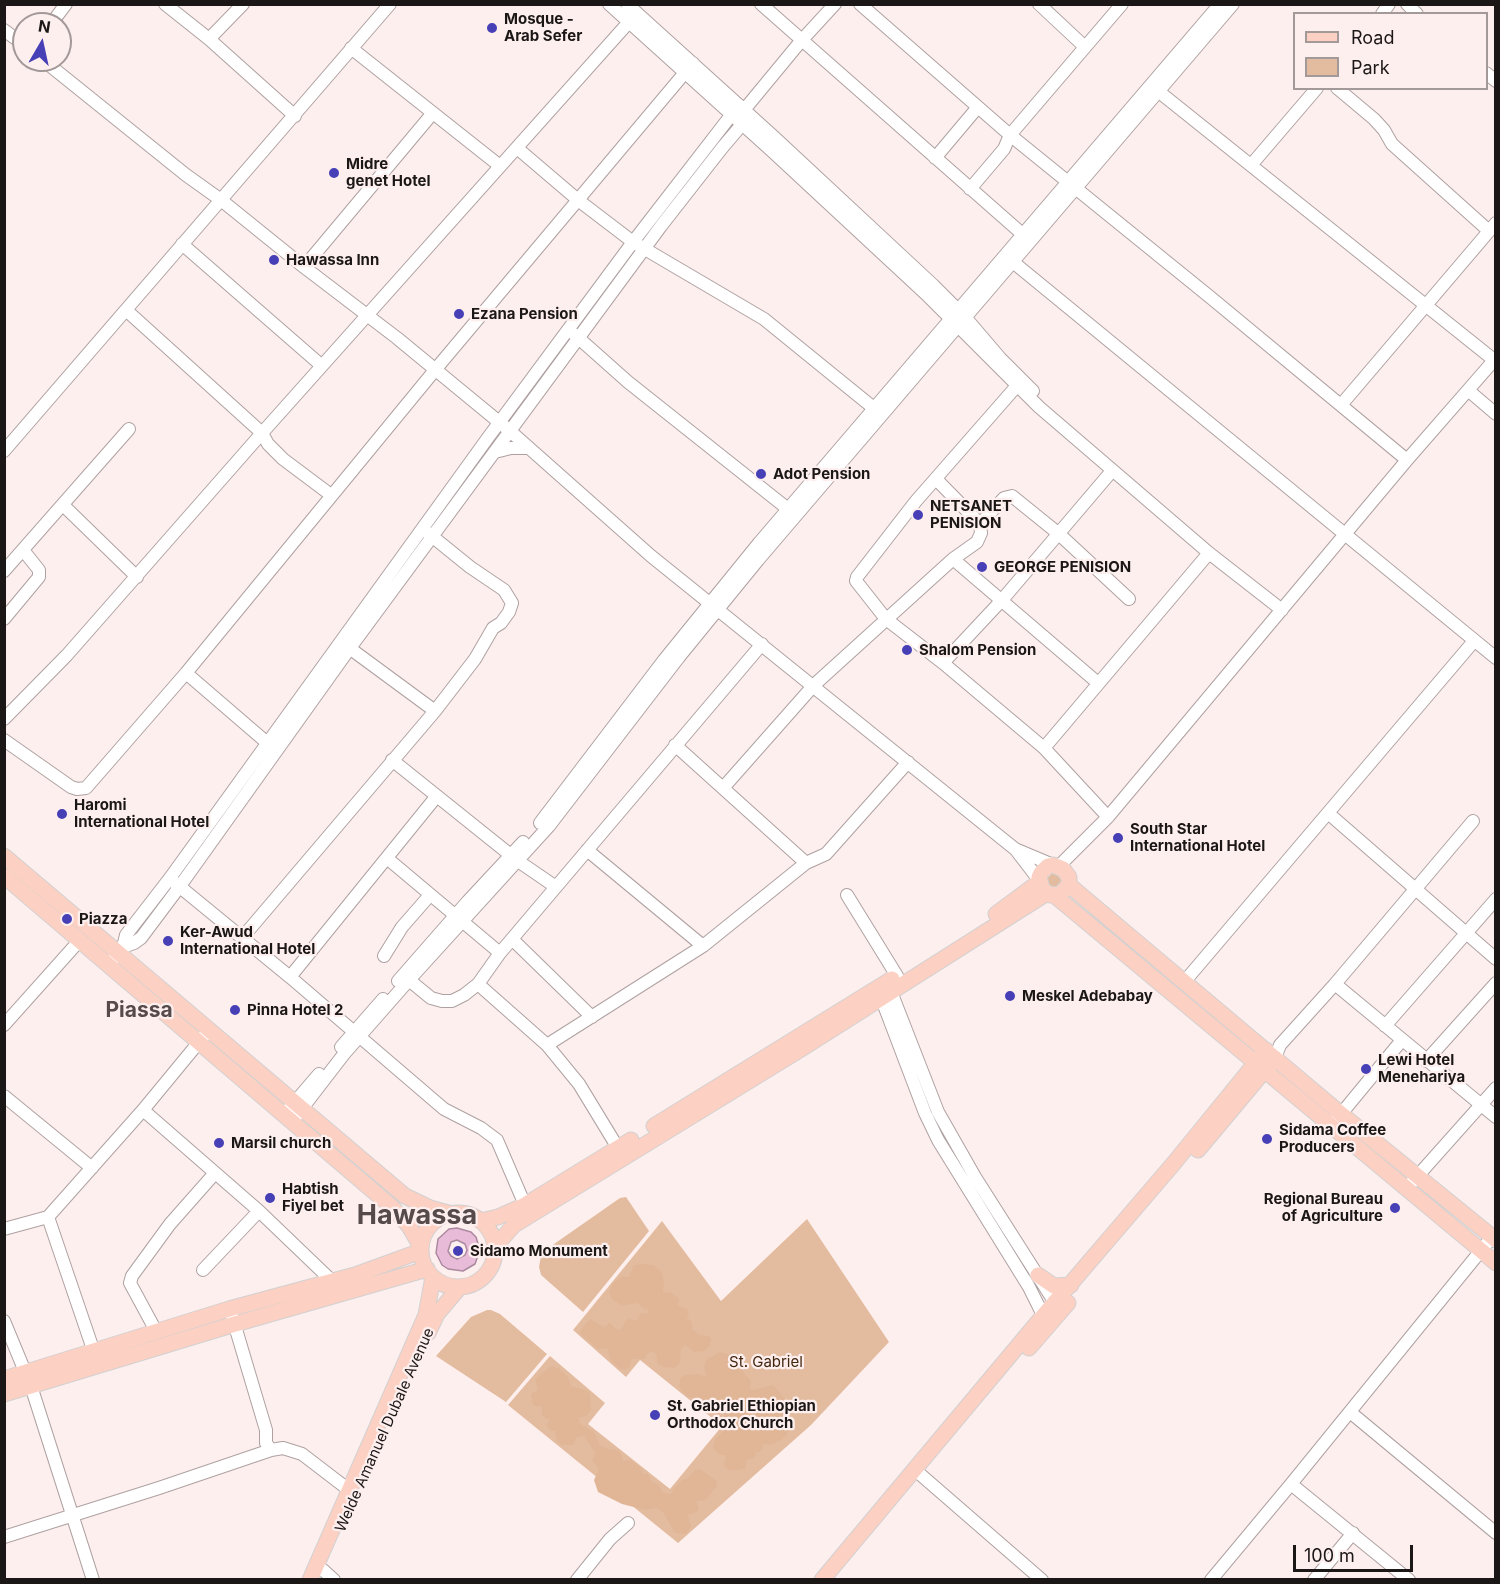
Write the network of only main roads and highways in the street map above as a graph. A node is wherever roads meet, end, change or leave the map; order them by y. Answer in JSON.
{"nodes":[{"id":1,"x":4,"y":856,"type":"edge"},
{"id":2,"x":1062,"y":872,"type":"junction"},
{"id":3,"x":4,"y":876,"type":"edge"},
{"id":4,"x":1045,"y":888,"type":"junction"},
{"id":5,"x":887,"y":987,"type":"junction"},
{"id":6,"x":1274,"y":1051,"type":"junction"},
{"id":7,"x":1261,"y":1066,"type":"junction"},
{"id":8,"x":293,"y":1112,"type":"junction"},
{"id":9,"x":1336,"y":1119,"type":"junction"},
{"id":10,"x":452,"y":1214,"type":"junction"},
{"id":11,"x":481,"y":1221,"type":"junction"},
{"id":12,"x":409,"y":1226,"type":"junction"},
{"id":13,"x":1494,"y":1238,"type":"edge"},
{"id":14,"x":421,"y":1249,"type":"junction"},
{"id":15,"x":495,"y":1250,"type":"junction"},
{"id":16,"x":396,"y":1261,"type":"junction"},
{"id":17,"x":1496,"y":1263,"type":"edge"},
{"id":18,"x":430,"y":1273,"type":"junction"},
{"id":19,"x":1038,"y":1275,"type":"road end"},
{"id":20,"x":1071,"y":1285,"type":"junction"},
{"id":21,"x":460,"y":1287,"type":"junction"},
{"id":22,"x":1058,"y":1307,"type":"junction"},
{"id":23,"x":232,"y":1316,"type":"junction"},
{"id":24,"x":1046,"y":1321,"type":"junction"},
{"id":25,"x":4,"y":1379,"type":"edge"},
{"id":26,"x":28,"y":1379,"type":"junction"},
{"id":27,"x":4,"y":1394,"type":"edge"},
{"id":28,"x":321,"y":1577,"type":"edge"},
{"id":29,"x":822,"y":1580,"type":"edge"},
{"id":30,"x":833,"y":1580,"type":"edge"}],
"edges":[{"from":1,"to":8,"type":"main road"},
{"from":2,"to":4,"type":"main road"},
{"from":2,"to":4,"type":"main road"},
{"from":2,"to":6,"type":"main road"},
{"from":3,"to":8,"type":"main road"},
{"from":4,"to":5,"type":"main road"},
{"from":4,"to":7,"type":"main road"},
{"from":5,"to":11,"type":"main road"},
{"from":5,"to":15,"type":"main road"},
{"from":6,"to":7,"type":"main road"},
{"from":6,"to":9,"type":"main road"},
{"from":7,"to":9,"type":"main road"},
{"from":7,"to":20,"type":"main road"},
{"from":7,"to":22,"type":"main road"},
{"from":8,"to":10,"type":"main road"},
{"from":8,"to":12,"type":"main road"},
{"from":9,"to":13,"type":"main road"},
{"from":9,"to":17,"type":"main road"},
{"from":10,"to":11,"type":"main road"},
{"from":10,"to":14,"type":"main road"},
{"from":11,"to":15,"type":"main road"},
{"from":12,"to":14,"type":"main road"},
{"from":12,"to":16,"type":"main road"},
{"from":14,"to":16,"type":"main road"},
{"from":14,"to":18,"type":"main road"},
{"from":15,"to":21,"type":"main road"},
{"from":16,"to":23,"type":"main road"},
{"from":18,"to":21,"type":"main road"},
{"from":18,"to":23,"type":"main road"},
{"from":18,"to":28,"type":"main road"},
{"from":19,"to":20,"type":"main road"},
{"from":20,"to":22,"type":"main road"},
{"from":21,"to":28,"type":"main road","name":"Welde Amanuel Dubale Avenue"},
{"from":22,"to":24,"type":"main road"},
{"from":23,"to":26,"type":"main road"},
{"from":23,"to":26,"type":"main road"},
{"from":24,"to":29,"type":"main road"},
{"from":24,"to":30,"type":"main road"},
{"from":25,"to":26,"type":"main road"},
{"from":26,"to":27,"type":"main road"}]}
